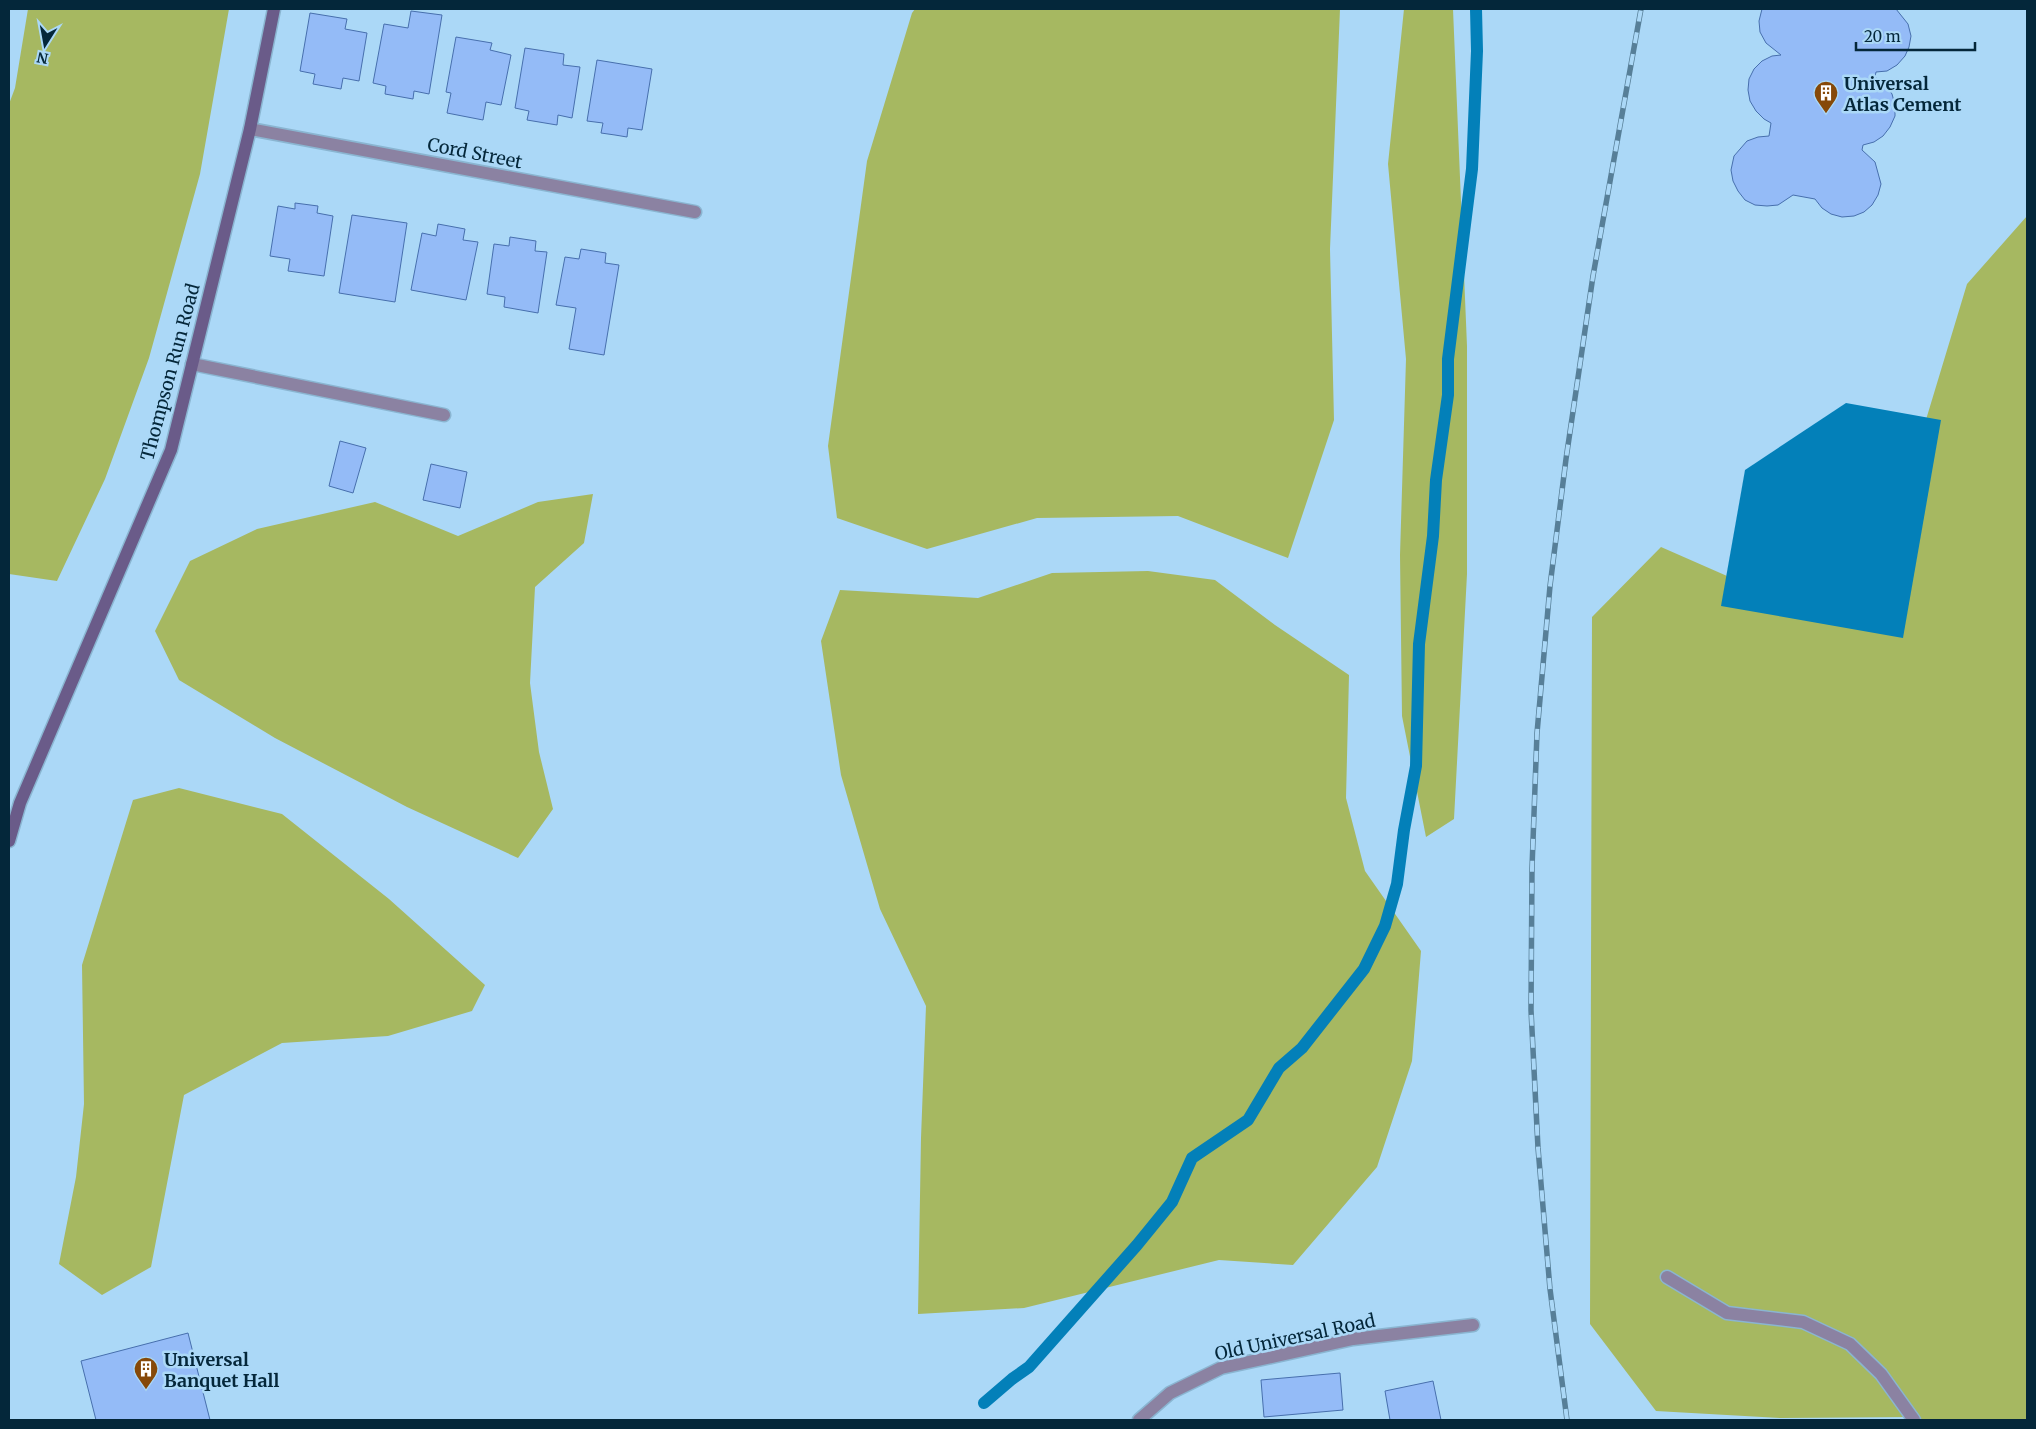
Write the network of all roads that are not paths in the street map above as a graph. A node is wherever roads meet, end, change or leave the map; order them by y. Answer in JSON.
{"nodes":[{"id":1,"x":274,"y":9,"type":"edge"},
{"id":2,"x":250,"y":129,"type":"junction"},
{"id":3,"x":695,"y":212,"type":"dead end"},
{"id":4,"x":192,"y":364,"type":"junction"},
{"id":5,"x":444,"y":415,"type":"dead end"},
{"id":6,"x":9,"y":841,"type":"edge"},
{"id":7,"x":1667,"y":1278,"type":"dead end"},
{"id":8,"x":1473,"y":1325,"type":"dead end"},
{"id":9,"x":1139,"y":1420,"type":"edge"},
{"id":10,"x":1914,"y":1420,"type":"edge"}],
"edges":[{"from":1,"to":2,"type":"street","name":"Thompson Run Road"},
{"from":2,"to":3,"type":"street","name":"Cord Street"},
{"from":2,"to":4,"type":"street","name":"Thompson Run Road"},
{"from":4,"to":5,"type":"street"},
{"from":4,"to":6,"type":"street","name":"Thompson Run Road"},
{"from":7,"to":10,"type":"street"},
{"from":8,"to":9,"type":"street","name":"Old Universal Road"}]}
